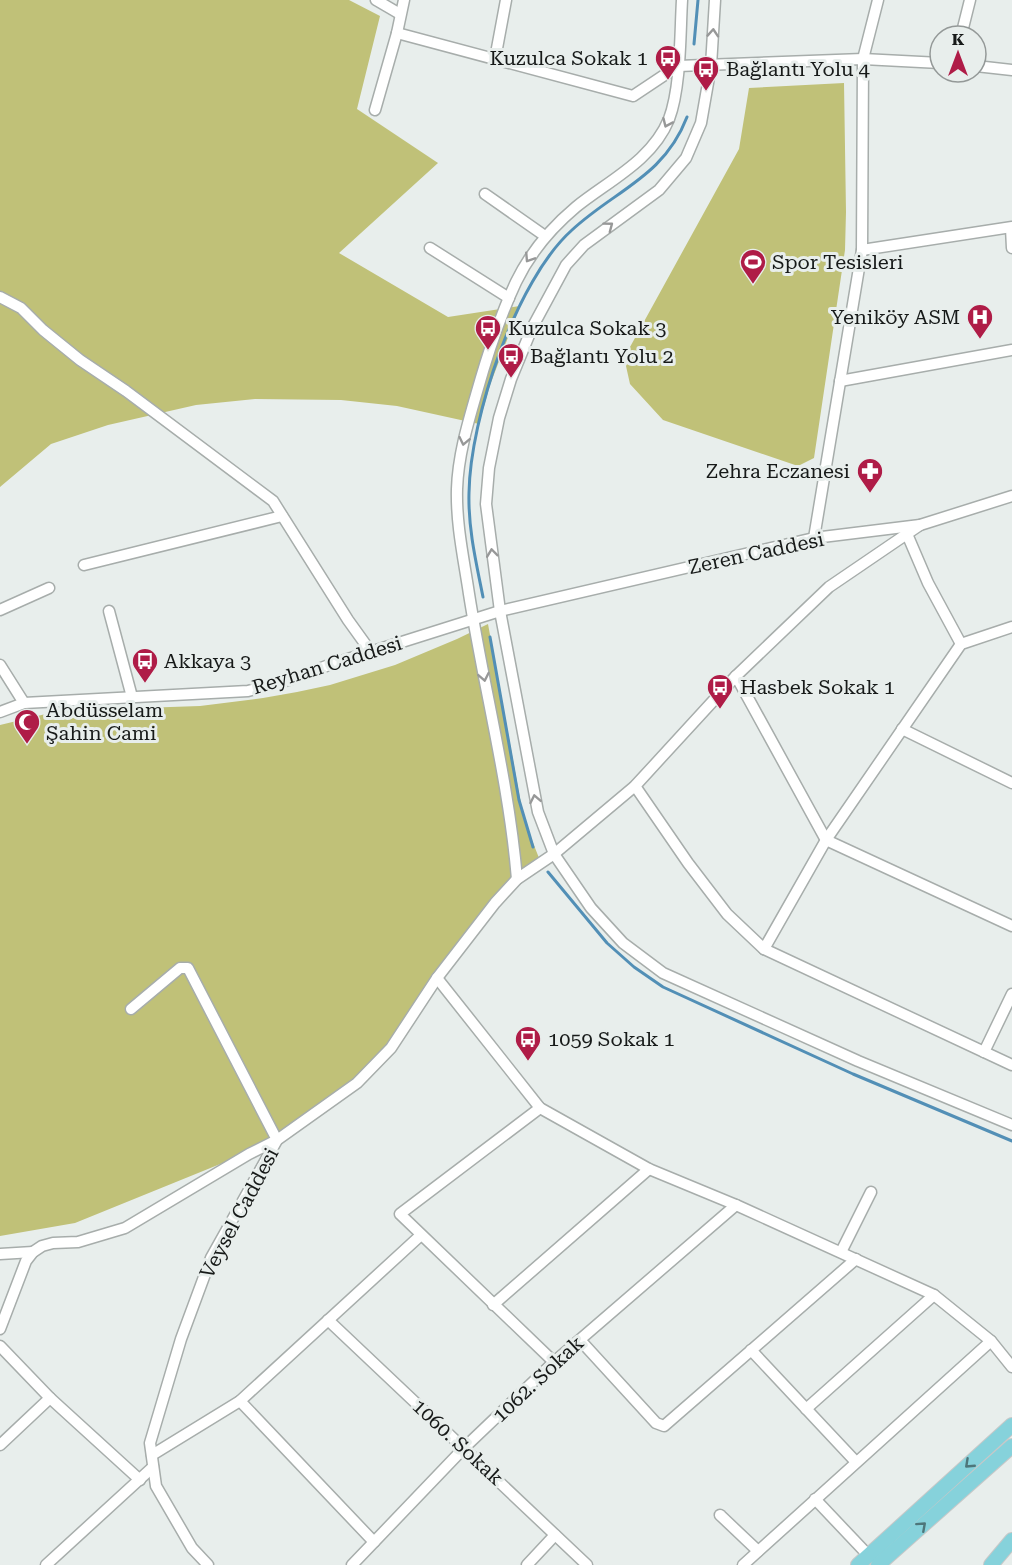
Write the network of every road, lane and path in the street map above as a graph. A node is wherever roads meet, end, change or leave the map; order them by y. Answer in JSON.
{"nodes":[{"id":1,"x":376,"y":0,"type":"edge"},
{"id":2,"x":404,"y":0,"type":"edge"},
{"id":3,"x":506,"y":0,"type":"edge"},
{"id":4,"x":682,"y":0,"type":"edge"},
{"id":5,"x":715,"y":0,"type":"edge"},
{"id":6,"x":878,"y":0,"type":"edge"},
{"id":7,"x":970,"y":0,"type":"edge"},
{"id":8,"x":400,"y":15,"type":"junction"},
{"id":9,"x":964,"y":24,"type":"edge"},
{"id":10,"x":397,"y":33,"type":"junction"},
{"id":11,"x":495,"y":59,"type":"junction"},
{"id":12,"x":863,"y":59,"type":"junction"},
{"id":13,"x":928,"y":62,"type":"edge"},
{"id":14,"x":678,"y":66,"type":"junction"},
{"id":15,"x":711,"y":66,"type":"junction"},
{"id":16,"x":988,"y":67,"type":"edge"},
{"id":17,"x":1012,"y":70,"type":"edge"},
{"id":18,"x":375,"y":110,"type":"dead end"},
{"id":19,"x":485,"y":194,"type":"dead end"},
{"id":20,"x":1011,"y":228,"type":"edge"},
{"id":21,"x":545,"y":236,"type":"junction"},
{"id":22,"x":430,"y":248,"type":"dead end"},
{"id":23,"x":1012,"y":248,"type":"edge"},
{"id":24,"x":862,"y":250,"type":"junction"},
{"id":25,"x":0,"y":297,"type":"edge"},
{"id":26,"x":509,"y":298,"type":"junction"},
{"id":27,"x":1012,"y":350,"type":"edge"},
{"id":28,"x":840,"y":381,"type":"junction"},
{"id":29,"x":1012,"y":496,"type":"edge"},
{"id":30,"x":282,"y":516,"type":"junction"},
{"id":31,"x":920,"y":525,"type":"junction"},
{"id":32,"x":908,"y":534,"type":"junction"},
{"id":33,"x":814,"y":538,"type":"junction"},
{"id":34,"x":84,"y":566,"type":"dead end"},
{"id":35,"x":49,"y":588,"type":"dead end"},
{"id":36,"x":0,"y":610,"type":"edge"},
{"id":37,"x":109,"y":611,"type":"dead end"},
{"id":38,"x":500,"y":611,"type":"junction"},
{"id":39,"x":473,"y":619,"type":"junction"},
{"id":40,"x":1012,"y":627,"type":"edge"},
{"id":41,"x":961,"y":644,"type":"junction"},
{"id":42,"x":371,"y":652,"type":"junction"},
{"id":43,"x":0,"y":666,"type":"edge"},
{"id":44,"x":736,"y":676,"type":"junction"},
{"id":45,"x":132,"y":697,"type":"junction"},
{"id":46,"x":24,"y":703,"type":"junction"},
{"id":47,"x":0,"y":712,"type":"edge"},
{"id":48,"x":902,"y":729,"type":"junction"},
{"id":49,"x":1012,"y":783,"type":"edge"},
{"id":50,"x":635,"y":786,"type":"junction"},
{"id":51,"x":825,"y":840,"type":"junction"},
{"id":52,"x":554,"y":854,"type":"junction"},
{"id":53,"x":517,"y":879,"type":"junction"},
{"id":54,"x":1012,"y":926,"type":"edge"},
{"id":55,"x":764,"y":949,"type":"junction"},
{"id":56,"x":437,"y":978,"type":"junction"},
{"id":57,"x":1012,"y":994,"type":"edge"},
{"id":58,"x":131,"y":1009,"type":"dead end"},
{"id":59,"x":984,"y":1052,"type":"junction"},
{"id":60,"x":1012,"y":1065,"type":"edge"},
{"id":61,"x":540,"y":1108,"type":"junction"},
{"id":62,"x":1012,"y":1125,"type":"edge"},
{"id":63,"x":277,"y":1140,"type":"junction"},
{"id":64,"x":649,"y":1169,"type":"junction"},
{"id":65,"x":871,"y":1192,"type":"dead end"},
{"id":66,"x":736,"y":1205,"type":"junction"},
{"id":67,"x":421,"y":1235,"type":"junction"},
{"id":68,"x":33,"y":1252,"type":"junction"},
{"id":69,"x":841,"y":1252,"type":"junction"},
{"id":70,"x":0,"y":1254,"type":"edge"},
{"id":71,"x":856,"y":1259,"type":"junction"},
{"id":72,"x":934,"y":1295,"type":"junction"},
{"id":73,"x":493,"y":1305,"type":"junction"},
{"id":74,"x":328,"y":1320,"type":"junction"},
{"id":75,"x":0,"y":1329,"type":"edge"},
{"id":76,"x":580,"y":1340,"type":"junction"},
{"id":77,"x":991,"y":1341,"type":"junction"},
{"id":78,"x":0,"y":1346,"type":"edge"},
{"id":79,"x":752,"y":1350,"type":"junction"},
{"id":80,"x":554,"y":1362,"type":"junction"},
{"id":81,"x":1012,"y":1366,"type":"edge"},
{"id":82,"x":50,"y":1398,"type":"junction"},
{"id":83,"x":240,"y":1401,"type":"junction"},
{"id":84,"x":806,"y":1409,"type":"junction"},
{"id":85,"x":1012,"y":1425,"type":"edge"},
{"id":86,"x":0,"y":1444,"type":"edge"},
{"id":87,"x":1012,"y":1446,"type":"edge"},
{"id":88,"x":464,"y":1448,"type":"junction"},
{"id":89,"x":152,"y":1455,"type":"junction"},
{"id":90,"x":856,"y":1462,"type":"junction"},
{"id":91,"x":153,"y":1467,"type":"junction"},
{"id":92,"x":140,"y":1479,"type":"junction"},
{"id":93,"x":815,"y":1499,"type":"junction"},
{"id":94,"x":720,"y":1515,"type":"dead end"},
{"id":95,"x":555,"y":1535,"type":"junction"},
{"id":96,"x":1012,"y":1540,"type":"edge"},
{"id":97,"x":374,"y":1542,"type":"junction"},
{"id":98,"x":758,"y":1551,"type":"junction"},
{"id":99,"x":868,"y":1562,"type":"edge"},
{"id":100,"x":46,"y":1565,"type":"edge"},
{"id":101,"x":208,"y":1565,"type":"edge"},
{"id":102,"x":352,"y":1565,"type":"edge"},
{"id":103,"x":527,"y":1565,"type":"edge"},
{"id":104,"x":587,"y":1565,"type":"edge"},
{"id":105,"x":743,"y":1565,"type":"edge"},
{"id":106,"x":991,"y":1565,"type":"edge"}],
"edges":[{"from":1,"to":8,"type":"street"},
{"from":2,"to":8,"type":"street"},
{"from":3,"to":11,"type":"street"},
{"from":4,"to":14,"type":"street"},
{"from":15,"to":5,"type":"street","one_way":true},
{"from":6,"to":12,"type":"street"},
{"from":7,"to":9,"type":"street"},
{"from":8,"to":10,"type":"street"},
{"from":10,"to":11,"type":"street"},
{"from":10,"to":18,"type":"street"},
{"from":11,"to":14,"type":"street"},
{"from":12,"to":13,"type":"street"},
{"from":12,"to":15,"type":"street"},
{"from":12,"to":24,"type":"street"},
{"from":14,"to":15,"type":"street"},
{"from":14,"to":21,"type":"street","one_way":true},
{"from":38,"to":15,"type":"street","one_way":true},
{"from":16,"to":17,"type":"street"},
{"from":19,"to":21,"type":"street"},
{"from":20,"to":23,"type":"street"},
{"from":20,"to":24,"type":"street"},
{"from":21,"to":26,"type":"street","one_way":true},
{"from":22,"to":26,"type":"street"},
{"from":24,"to":28,"type":"street"},
{"from":25,"to":30,"type":"street"},
{"from":26,"to":39,"type":"street","one_way":true},
{"from":27,"to":28,"type":"street"},
{"from":28,"to":33,"type":"street"},
{"from":29,"to":31,"type":"street","name":"Zeren Caddesi"},
{"from":30,"to":34,"type":"street"},
{"from":30,"to":42,"type":"street"},
{"from":31,"to":32,"type":"street","name":"Veysel Caddesi"},
{"from":31,"to":33,"type":"street","name":"Zeren Caddesi"},
{"from":32,"to":41,"type":"street"},
{"from":32,"to":44,"type":"street","name":"Veysel Caddesi"},
{"from":33,"to":38,"type":"street","name":"Zeren Caddesi"},
{"from":35,"to":36,"type":"street"},
{"from":37,"to":45,"type":"street"},
{"from":38,"to":39,"type":"street","name":"Zeren Caddesi"},
{"from":52,"to":38,"type":"street","one_way":true},
{"from":39,"to":42,"type":"street","name":"Reyhan Caddesi"},
{"from":39,"to":53,"type":"street","one_way":true},
{"from":40,"to":41,"type":"street"},
{"from":41,"to":48,"type":"street"},
{"from":42,"to":45,"type":"street","name":"Reyhan Caddesi"},
{"from":43,"to":46,"type":"street"},
{"from":44,"to":50,"type":"street","name":"Veysel Caddesi"},
{"from":44,"to":51,"type":"street"},
{"from":45,"to":46,"type":"street","name":"Reyhan Caddesi"},
{"from":46,"to":47,"type":"street","name":"Reyhan Caddesi"},
{"from":48,"to":49,"type":"street"},
{"from":48,"to":51,"type":"street"},
{"from":50,"to":52,"type":"street","name":"Veysel Caddesi"},
{"from":50,"to":55,"type":"street"},
{"from":51,"to":54,"type":"street"},
{"from":51,"to":55,"type":"street"},
{"from":52,"to":53,"type":"street","name":"Veysel Caddesi"},
{"from":52,"to":62,"type":"street"},
{"from":53,"to":56,"type":"street","name":"Veysel Caddesi"},
{"from":55,"to":59,"type":"street"},
{"from":56,"to":61,"type":"street"},
{"from":56,"to":63,"type":"street","name":"Veysel Caddesi"},
{"from":57,"to":59,"type":"street"},
{"from":58,"to":63,"type":"street"},
{"from":59,"to":60,"type":"street"},
{"from":61,"to":64,"type":"street"},
{"from":61,"to":67,"type":"street"},
{"from":63,"to":68,"type":"street"},
{"from":63,"to":89,"type":"street","name":"Veysel Caddesi"},
{"from":64,"to":66,"type":"street"},
{"from":64,"to":73,"type":"street"},
{"from":65,"to":69,"type":"street"},
{"from":66,"to":69,"type":"street"},
{"from":66,"to":76,"type":"street","name":"1062. Sokak"},
{"from":67,"to":73,"type":"street"},
{"from":67,"to":74,"type":"street"},
{"from":68,"to":70,"type":"street"},
{"from":68,"to":75,"type":"street"},
{"from":69,"to":71,"type":"street"},
{"from":71,"to":72,"type":"street"},
{"from":71,"to":79,"type":"street"},
{"from":72,"to":77,"type":"street"},
{"from":72,"to":84,"type":"street"},
{"from":73,"to":80,"type":"street"},
{"from":74,"to":83,"type":"street"},
{"from":74,"to":88,"type":"street","name":"1060. Sokak"},
{"from":76,"to":79,"type":"street"},
{"from":76,"to":80,"type":"street","name":"1062. Sokak"},
{"from":77,"to":81,"type":"street"},
{"from":77,"to":90,"type":"street"},
{"from":78,"to":82,"type":"street"},
{"from":79,"to":84,"type":"street"},
{"from":80,"to":88,"type":"street","name":"1062. Sokak"},
{"from":82,"to":86,"type":"street"},
{"from":82,"to":92,"type":"street"},
{"from":83,"to":89,"type":"street"},
{"from":83,"to":97,"type":"street"},
{"from":84,"to":90,"type":"street"},
{"from":85,"to":99,"type":"main road","one_way":true},
{"from":99,"to":87,"type":"main road","one_way":true},
{"from":88,"to":95,"type":"street","name":"1060. Sokak"},
{"from":88,"to":97,"type":"street","name":"1062. Sokak"},
{"from":89,"to":91,"type":"street","name":"Veysel Caddesi"},
{"from":90,"to":93,"type":"street"},
{"from":91,"to":92,"type":"street"},
{"from":91,"to":101,"type":"street","name":"Veysel Caddesi"},
{"from":92,"to":100,"type":"street"},
{"from":93,"to":98,"type":"street"},
{"from":93,"to":99,"type":"street"},
{"from":94,"to":98,"type":"street"},
{"from":95,"to":103,"type":"street"},
{"from":95,"to":104,"type":"street","name":"1060. Sokak"},
{"from":96,"to":106,"type":"main road"},
{"from":97,"to":102,"type":"street","name":"1062. Sokak"},
{"from":98,"to":105,"type":"street"}]}
